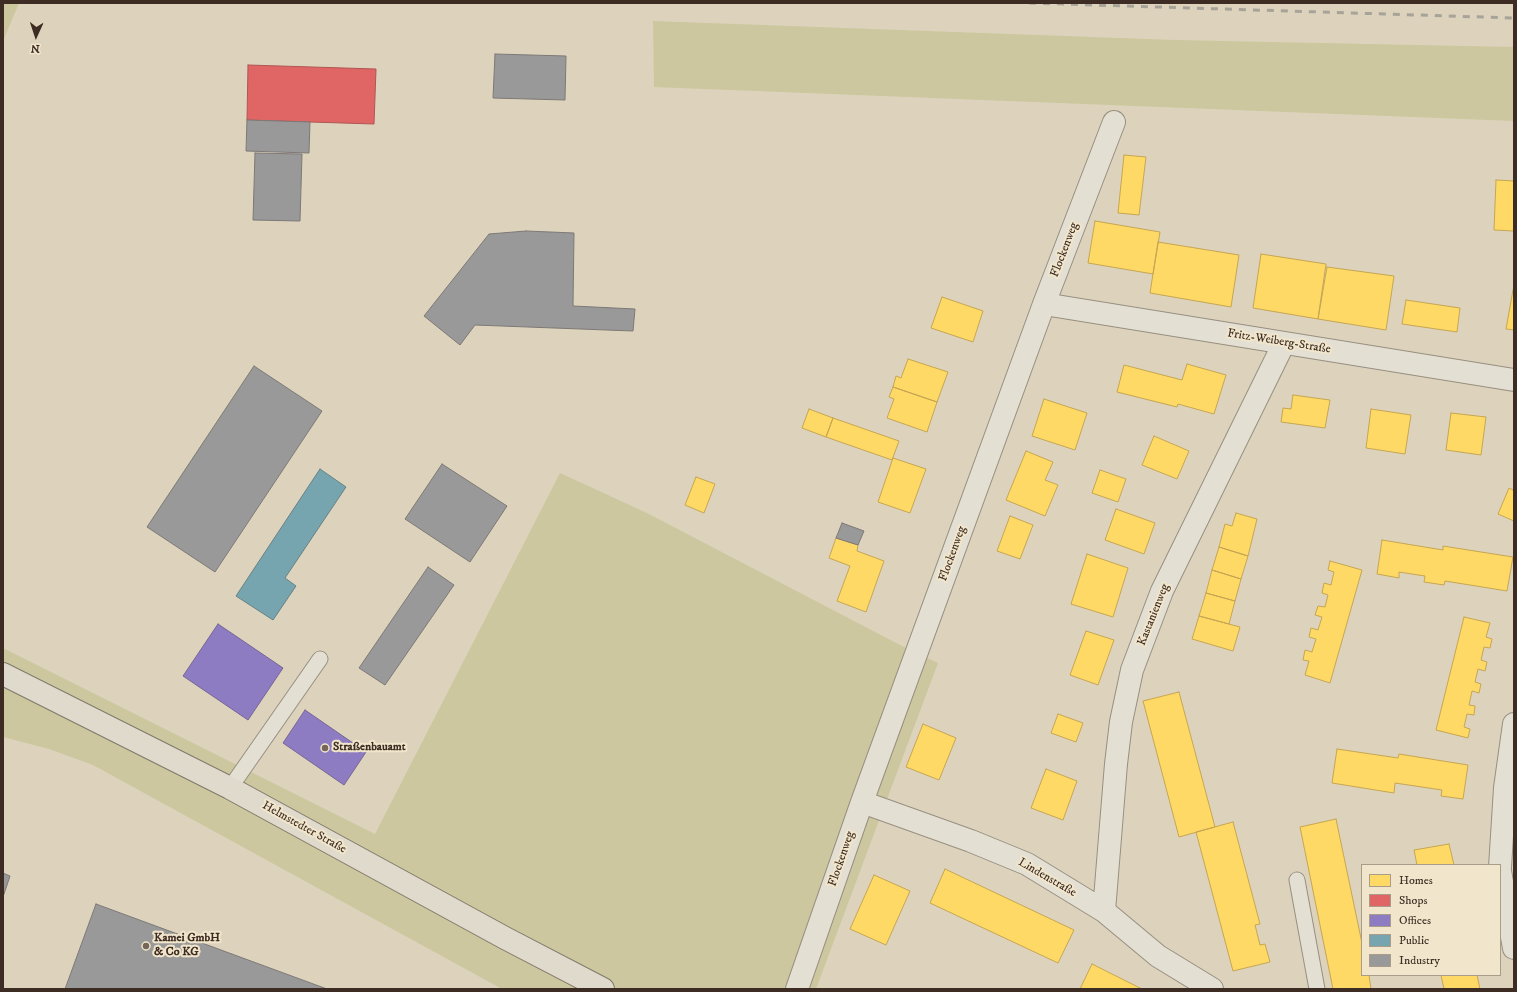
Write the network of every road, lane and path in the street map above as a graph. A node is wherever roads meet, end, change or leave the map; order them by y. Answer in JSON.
{"nodes":[{"id":1,"x":1114,"y":122,"type":"dead end"},
{"id":2,"x":1044,"y":304,"type":"junction"},
{"id":3,"x":1284,"y":343,"type":"junction"},
{"id":4,"x":1514,"y":380,"type":"edge"},
{"id":5,"x":320,"y":659,"type":"dead end"},
{"id":6,"x":3,"y":674,"type":"edge"},
{"id":7,"x":1514,"y":724,"type":"edge"},
{"id":8,"x":230,"y":788,"type":"junction"},
{"id":9,"x":862,"y":802,"type":"junction"},
{"id":10,"x":1500,"y":864,"type":"edge"},
{"id":11,"x":1501,"y":876,"type":"edge"},
{"id":12,"x":1297,"y":880,"type":"dead end"},
{"id":13,"x":1104,"y":911,"type":"junction"},
{"id":14,"x":1514,"y":948,"type":"edge"},
{"id":15,"x":603,"y":989,"type":"edge"},
{"id":16,"x":797,"y":989,"type":"edge"},
{"id":17,"x":1212,"y":989,"type":"edge"},
{"id":18,"x":1316,"y":989,"type":"edge"}],
"edges":[{"from":1,"to":2,"type":"street","name":"Flockenweg"},
{"from":2,"to":3,"type":"street","name":"Fritz-Weiberg-Straße"},
{"from":2,"to":9,"type":"street","name":"Flockenweg"},
{"from":3,"to":4,"type":"street","name":"Fritz-Weiberg-Straße"},
{"from":3,"to":13,"type":"street","name":"Kastanienweg"},
{"from":5,"to":8,"type":"lane"},
{"from":6,"to":8,"type":"main road","name":"Helmstedter Straße"},
{"from":7,"to":10,"type":"street"},
{"from":8,"to":15,"type":"main road","name":"Helmstedter Straße"},
{"from":9,"to":13,"type":"street","name":"Lindenstraße"},
{"from":9,"to":16,"type":"street","name":"Flockenweg"},
{"from":11,"to":14,"type":"street"},
{"from":12,"to":18,"type":"lane"},
{"from":13,"to":17,"type":"street","name":"Lindenstraße"}]}
